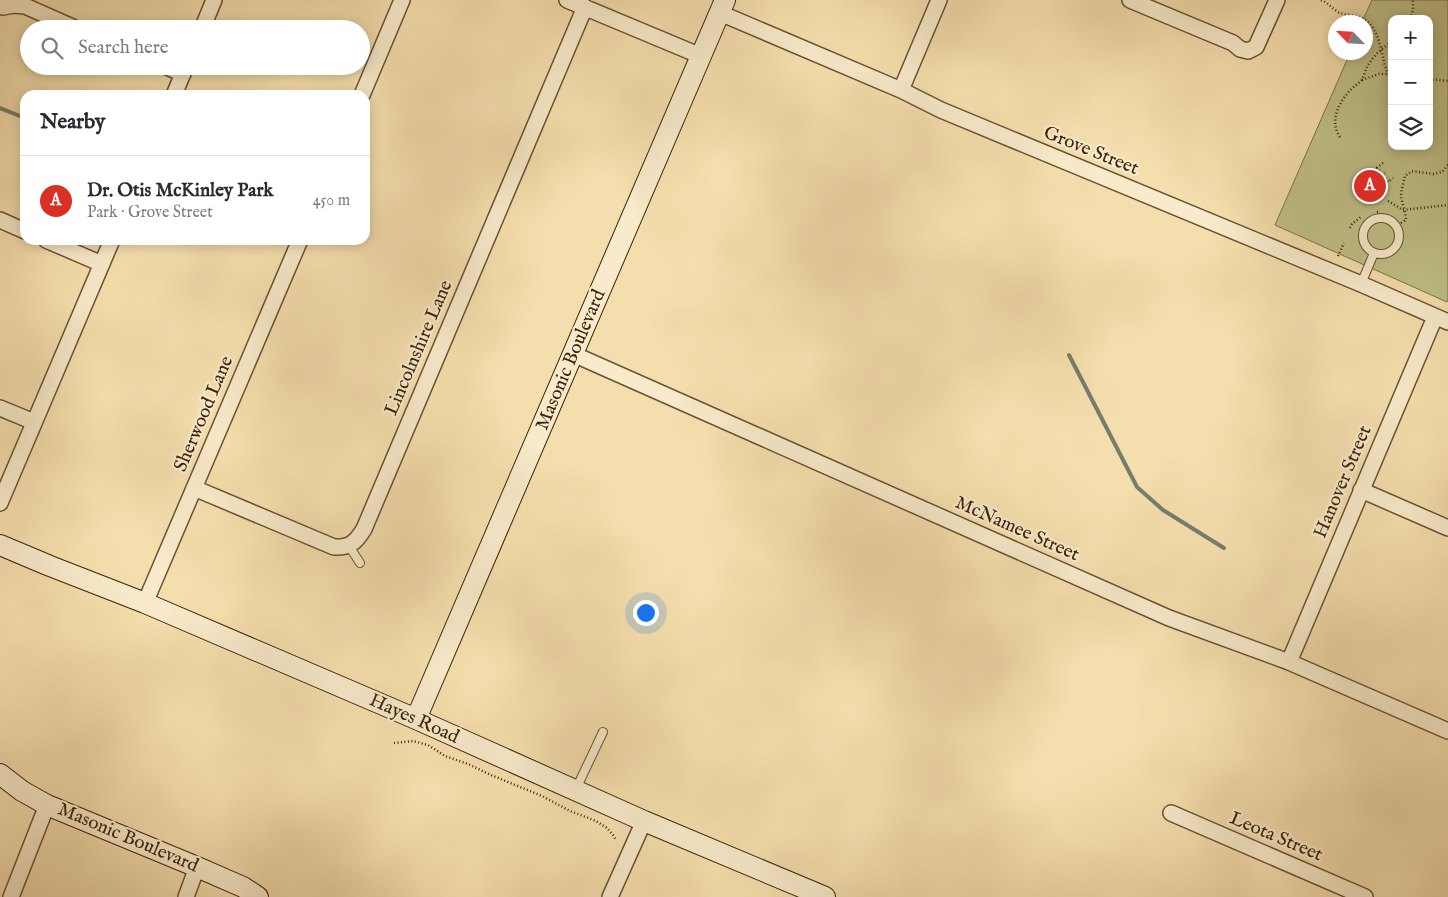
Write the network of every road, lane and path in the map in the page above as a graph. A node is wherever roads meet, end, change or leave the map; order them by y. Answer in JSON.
{"nodes":[{"id":1,"x":214,"y":0,"type":"edge"},
{"id":2,"x":402,"y":0,"type":"edge"},
{"id":3,"x":567,"y":0,"type":"edge"},
{"id":4,"x":939,"y":0,"type":"edge"},
{"id":5,"x":1130,"y":0,"type":"edge"},
{"id":6,"x":1277,"y":0,"type":"edge"},
{"id":7,"x":1321,"y":0,"type":"edge"},
{"id":8,"x":1413,"y":0,"type":"edge"},
{"id":9,"x":21,"y":3,"type":"edge"},
{"id":10,"x":4,"y":5,"type":"edge"},
{"id":11,"x":723,"y":6,"type":"edge"},
{"id":12,"x":585,"y":8,"type":"junction"},
{"id":13,"x":1412,"y":15,"type":"edge"},
{"id":14,"x":58,"y":20,"type":"edge"},
{"id":15,"x":206,"y":20,"type":"edge"},
{"id":16,"x":1388,"y":45,"type":"edge"},
{"id":17,"x":1381,"y":49,"type":"junction"},
{"id":18,"x":701,"y":56,"type":"junction"},
{"id":19,"x":1388,"y":72,"type":"edge"},
{"id":20,"x":1388,"y":74,"type":"edge"},
{"id":21,"x":182,"y":75,"type":"edge"},
{"id":22,"x":1433,"y":79,"type":"edge"},
{"id":23,"x":1362,"y":80,"type":"junction"},
{"id":24,"x":1448,"y":81,"type":"edge"},
{"id":25,"x":176,"y":90,"type":"edge"},
{"id":26,"x":364,"y":90,"type":"edge"},
{"id":27,"x":901,"y":90,"type":"junction"},
{"id":28,"x":1340,"y":137,"type":"dead end"},
{"id":29,"x":1383,"y":163,"type":"dead end"},
{"id":30,"x":1448,"y":165,"type":"edge"},
{"id":31,"x":1384,"y":174,"type":"junction"},
{"id":32,"x":1393,"y":178,"type":"dead end"},
{"id":33,"x":1373,"y":181,"type":"dead end"},
{"id":34,"x":1388,"y":201,"type":"dead end"},
{"id":35,"x":1448,"y":205,"type":"edge"},
{"id":36,"x":1403,"y":210,"type":"junction"},
{"id":37,"x":1362,"y":216,"type":"dead end"},
{"id":38,"x":0,"y":220,"type":"edge"},
{"id":39,"x":1401,"y":223,"type":"dead end"},
{"id":40,"x":1350,"y":228,"type":"dead end"},
{"id":41,"x":20,"y":229,"type":"edge"},
{"id":42,"x":1344,"y":243,"type":"dead end"},
{"id":43,"x":58,"y":245,"type":"edge"},
{"id":44,"x":110,"y":245,"type":"edge"},
{"id":45,"x":298,"y":245,"type":"edge"},
{"id":46,"x":1374,"y":253,"type":"junction"},
{"id":47,"x":1338,"y":256,"type":"dead end"},
{"id":48,"x":102,"y":264,"type":"junction"},
{"id":49,"x":1361,"y":284,"type":"junction"},
{"id":50,"x":1442,"y":320,"type":"edge"},
{"id":51,"x":573,"y":354,"type":"junction"},
{"id":52,"x":0,"y":408,"type":"edge"},
{"id":53,"x":34,"y":422,"type":"junction"},
{"id":54,"x":194,"y":488,"type":"junction"},
{"id":55,"x":1361,"y":490,"type":"junction"},
{"id":56,"x":0,"y":503,"type":"edge"},
{"id":57,"x":1448,"y":528,"type":"edge"},
{"id":58,"x":0,"y":545,"type":"edge"},
{"id":59,"x":349,"y":546,"type":"junction"},
{"id":60,"x":360,"y":564,"type":"dead end"},
{"id":61,"x":145,"y":602,"type":"junction"},
{"id":62,"x":1289,"y":662,"type":"junction"},
{"id":63,"x":416,"y":719,"type":"junction"},
{"id":64,"x":1448,"y":730,"type":"edge"},
{"id":65,"x":603,"y":732,"type":"dead end"},
{"id":66,"x":394,"y":743,"type":"dead end"},
{"id":67,"x":0,"y":774,"type":"edge"},
{"id":68,"x":575,"y":791,"type":"junction"},
{"id":69,"x":47,"y":804,"type":"junction"},
{"id":70,"x":1171,"y":814,"type":"dead end"},
{"id":71,"x":644,"y":821,"type":"junction"},
{"id":72,"x":616,"y":840,"type":"dead end"},
{"id":73,"x":198,"y":867,"type":"junction"},
{"id":74,"x":11,"y":897,"type":"edge"},
{"id":75,"x":186,"y":897,"type":"edge"},
{"id":76,"x":258,"y":897,"type":"edge"},
{"id":77,"x":610,"y":897,"type":"edge"},
{"id":78,"x":825,"y":897,"type":"edge"},
{"id":79,"x":1365,"y":897,"type":"edge"}],
"edges":[{"from":1,"to":15,"type":"street"},
{"from":2,"to":26,"type":"street"},
{"from":3,"to":12,"type":"street"},
{"from":4,"to":27,"type":"street"},
{"from":5,"to":6,"type":"street"},
{"from":7,"to":17,"type":"path"},
{"from":8,"to":13,"type":"path"},
{"from":9,"to":10,"type":"street"},
{"from":9,"to":14,"type":"street"},
{"from":11,"to":18,"type":"street","name":"Masonic Boulevard"},
{"from":11,"to":27,"type":"street","name":"Grove Street"},
{"from":12,"to":18,"type":"street"},
{"from":12,"to":59,"type":"street","name":"Lincolnshire Lane"},
{"from":16,"to":17,"type":"path"},
{"from":17,"to":19,"type":"path"},
{"from":17,"to":23,"type":"path"},
{"from":18,"to":51,"type":"street","name":"Masonic Boulevard"},
{"from":20,"to":23,"type":"path"},
{"from":21,"to":25,"type":"street"},
{"from":22,"to":24,"type":"path"},
{"from":23,"to":28,"type":"path"},
{"from":27,"to":49,"type":"street","name":"Grove Street"},
{"from":29,"to":31,"type":"path"},
{"from":30,"to":36,"type":"path"},
{"from":31,"to":32,"type":"path"},
{"from":31,"to":33,"type":"path"},
{"from":34,"to":36,"type":"path"},
{"from":35,"to":36,"type":"path"},
{"from":36,"to":39,"type":"path"},
{"from":37,"to":40,"type":"path"},
{"from":38,"to":41,"type":"street"},
{"from":42,"to":47,"type":"path"},
{"from":43,"to":48,"type":"street"},
{"from":44,"to":48,"type":"street"},
{"from":45,"to":54,"type":"street","name":"Sherwood Lane"},
{"from":46,"to":46,"type":"lane"},
{"from":46,"to":49,"type":"lane"},
{"from":48,"to":53,"type":"street"},
{"from":49,"to":50,"type":"street","name":"Grove Street"},
{"from":50,"to":55,"type":"street","name":"Hanover Street"},
{"from":51,"to":62,"type":"street","name":"McNamee Street"},
{"from":51,"to":63,"type":"street","name":"Masonic Boulevard"},
{"from":52,"to":53,"type":"street"},
{"from":53,"to":56,"type":"street"},
{"from":54,"to":59,"type":"street"},
{"from":54,"to":61,"type":"street","name":"Sherwood Lane"},
{"from":55,"to":57,"type":"street"},
{"from":55,"to":62,"type":"street","name":"Hanover Street"},
{"from":58,"to":61,"type":"street","name":"Hayes Road"},
{"from":59,"to":60,"type":"lane"},
{"from":61,"to":63,"type":"street","name":"Hayes Road"},
{"from":62,"to":64,"type":"street","name":"McNamee Street"},
{"from":63,"to":68,"type":"street","name":"Hayes Road"},
{"from":65,"to":68,"type":"lane"},
{"from":66,"to":72,"type":"path"},
{"from":67,"to":69,"type":"street","name":"Masonic Boulevard"},
{"from":68,"to":71,"type":"street","name":"Hayes Road"},
{"from":69,"to":73,"type":"street","name":"Masonic Boulevard"},
{"from":69,"to":74,"type":"street"},
{"from":70,"to":79,"type":"street","name":"Leota Street"},
{"from":71,"to":77,"type":"street"},
{"from":71,"to":78,"type":"street","name":"Hayes Road"},
{"from":73,"to":75,"type":"street"},
{"from":73,"to":76,"type":"street","name":"Masonic Boulevard"}]}
